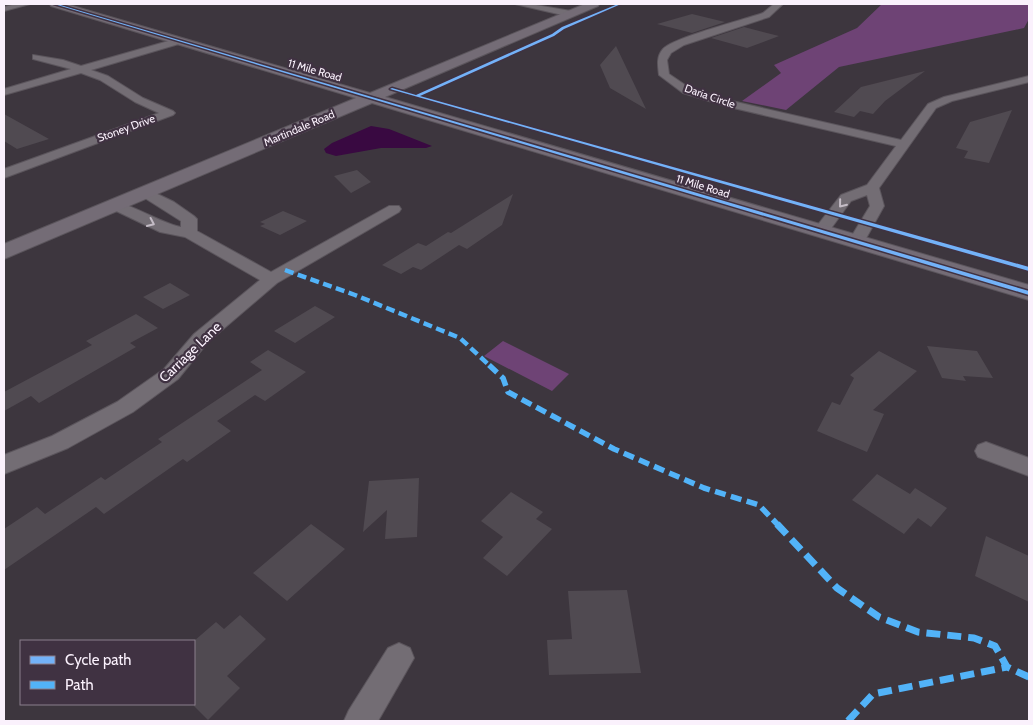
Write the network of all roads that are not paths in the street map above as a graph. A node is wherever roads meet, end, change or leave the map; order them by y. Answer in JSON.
{"nodes":[{"id":1,"x":26,"y":4,"type":"edge"},
{"id":2,"x":55,"y":4,"type":"edge"},
{"id":3,"x":519,"y":4,"type":"edge"},
{"id":4,"x":594,"y":4,"type":"edge"},
{"id":5,"x":779,"y":4,"type":"edge"},
{"id":6,"x":4,"y":9,"type":"edge"},
{"id":7,"x":571,"y":14,"type":"junction"},
{"id":8,"x":185,"y":42,"type":"junction"},
{"id":9,"x":36,"y":57,"type":"dead end"},
{"id":10,"x":83,"y":70,"type":"junction"},
{"id":11,"x":1029,"y":79,"type":"edge"},
{"id":12,"x":4,"y":92,"type":"edge"},
{"id":13,"x":373,"y":97,"type":"junction"},
{"id":14,"x":903,"y":144,"type":"junction"},
{"id":15,"x":4,"y":174,"type":"edge"},
{"id":16,"x":872,"y":188,"type":"junction"},
{"id":17,"x":145,"y":192,"type":"junction"},
{"id":18,"x":115,"y":205,"type":"junction"},
{"id":19,"x":394,"y":209,"type":"dead end"},
{"id":20,"x":821,"y":231,"type":"junction"},
{"id":21,"x":189,"y":233,"type":"junction"},
{"id":22,"x":856,"y":242,"type":"junction"},
{"id":23,"x":4,"y":252,"type":"edge"},
{"id":24,"x":271,"y":278,"type":"junction"},
{"id":25,"x":1029,"y":293,"type":"edge"},
{"id":26,"x":986,"y":450,"type":"dead end"},
{"id":27,"x":4,"y":465,"type":"edge"},
{"id":28,"x":1029,"y":467,"type":"edge"},
{"id":29,"x":399,"y":658,"type":"dead end"},
{"id":30,"x":360,"y":721,"type":"edge"}],
"edges":[{"from":1,"to":6,"type":"street"},
{"from":2,"to":8,"type":"street","name":"11 Mile Road"},
{"from":3,"to":7,"type":"street"},
{"from":4,"to":7,"type":"street","name":"Martindale Road"},
{"from":5,"to":14,"type":"street","name":"Daria Circle"},
{"from":7,"to":13,"type":"street","name":"Martindale Road"},
{"from":8,"to":10,"type":"street"},
{"from":8,"to":13,"type":"street","name":"11 Mile Road"},
{"from":9,"to":10,"type":"street","name":"Stoney Drive"},
{"from":10,"to":12,"type":"street"},
{"from":10,"to":15,"type":"street","name":"Stoney Drive"},
{"from":11,"to":14,"type":"street"},
{"from":13,"to":17,"type":"street","name":"Martindale Road"},
{"from":13,"to":20,"type":"street","name":"11 Mile Road"},
{"from":14,"to":16,"type":"street"},
{"from":16,"to":20,"type":"street","one_way":true},
{"from":16,"to":22,"type":"street"},
{"from":17,"to":18,"type":"street","name":"Martindale Road"},
{"from":17,"to":21,"type":"street"},
{"from":18,"to":21,"type":"street","one_way":true},
{"from":18,"to":23,"type":"street","name":"Martindale Road"},
{"from":19,"to":24,"type":"street","name":"Carriage Lane"},
{"from":20,"to":22,"type":"street","name":"11 Mile Road"},
{"from":21,"to":24,"type":"street"},
{"from":22,"to":25,"type":"street","name":"11 Mile Road"},
{"from":24,"to":27,"type":"street","name":"Carriage Lane"},
{"from":26,"to":28,"type":"street"},
{"from":29,"to":30,"type":"street"}]}
